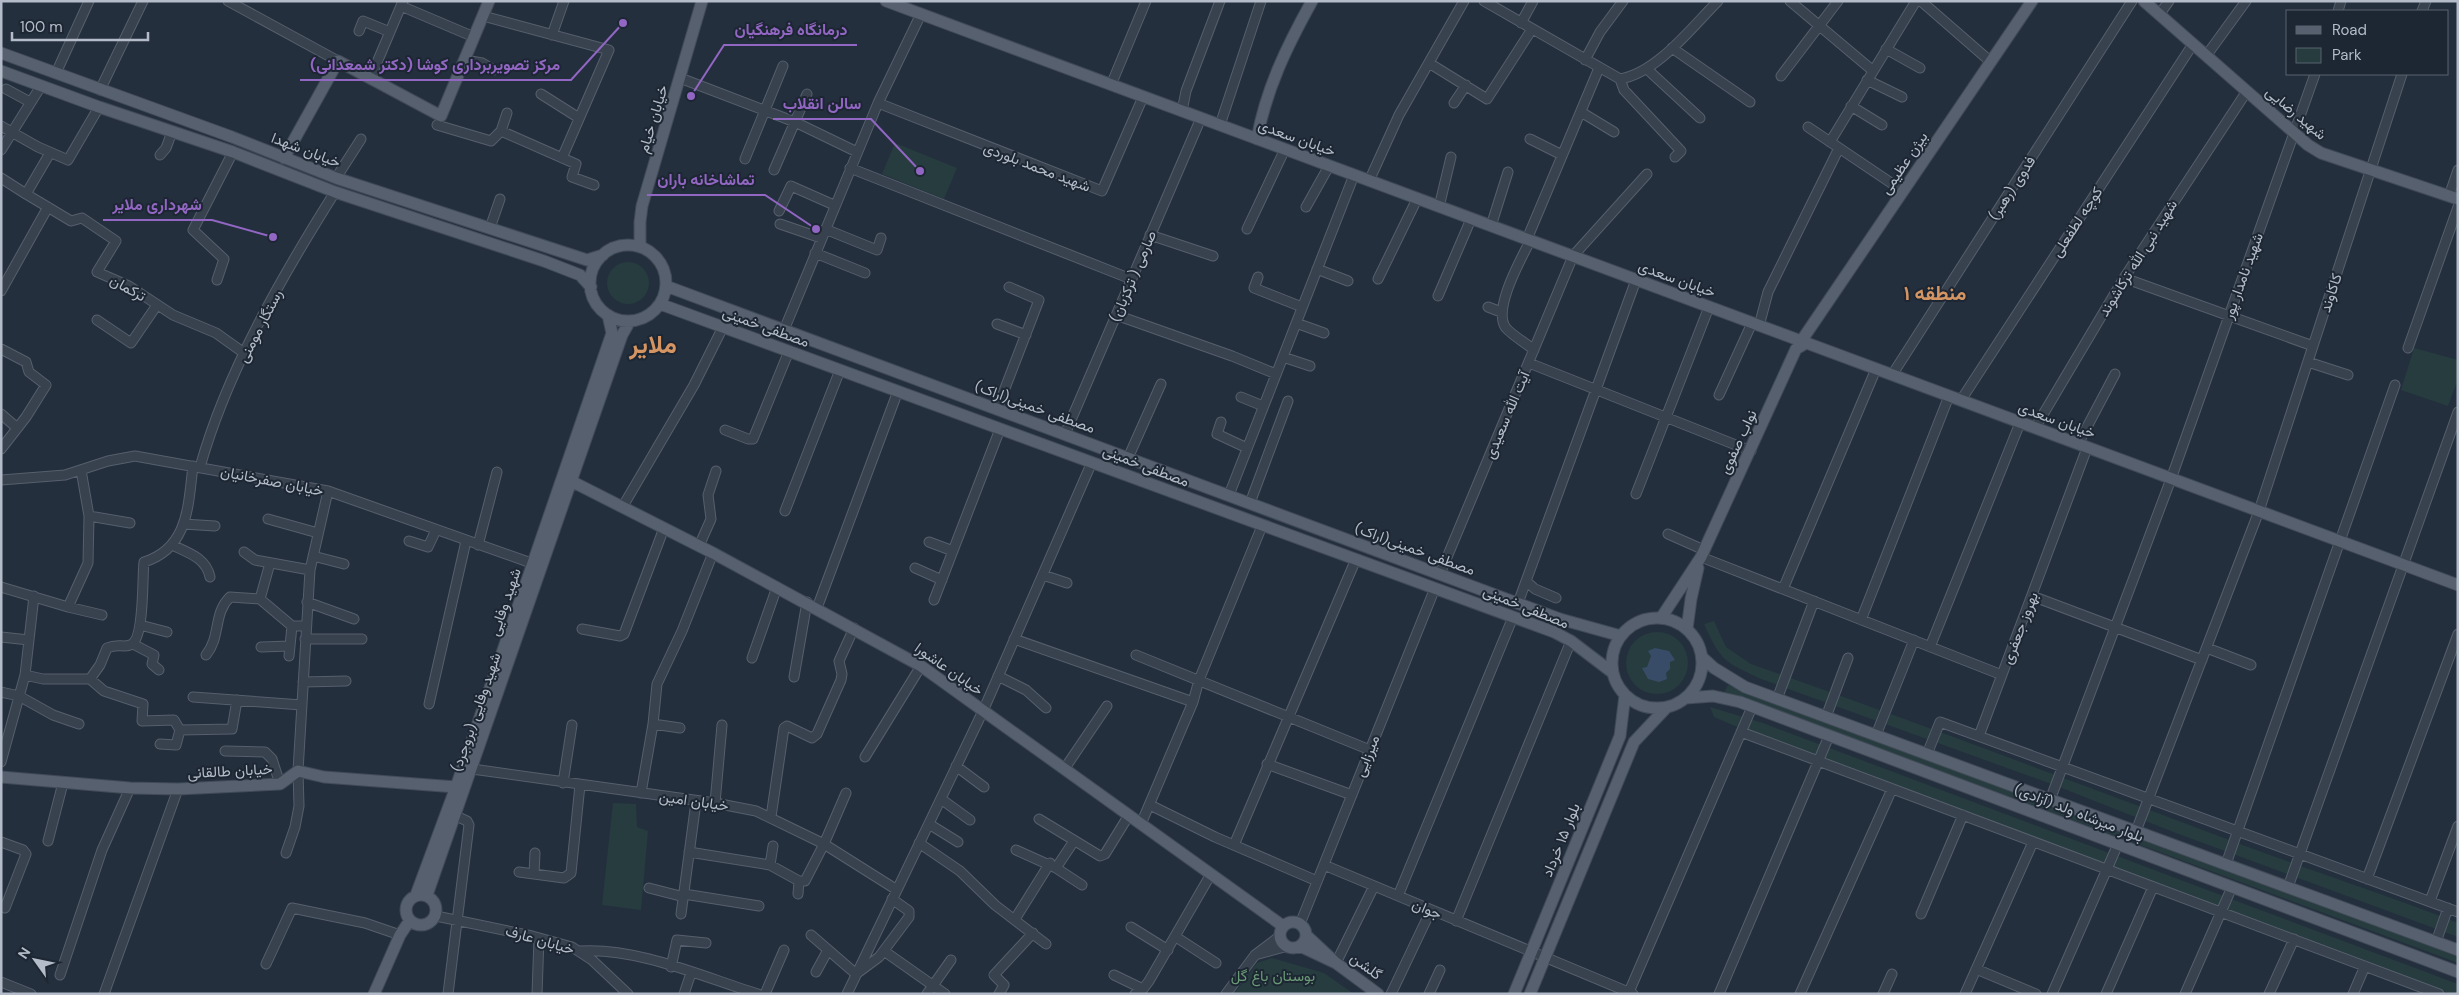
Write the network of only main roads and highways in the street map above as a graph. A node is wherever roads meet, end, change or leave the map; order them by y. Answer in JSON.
{"nodes":[{"id":1,"x":489,"y":1,"type":"edge"},
{"id":2,"x":702,"y":1,"type":"edge"},
{"id":3,"x":886,"y":1,"type":"edge"},
{"id":4,"x":1312,"y":1,"type":"edge"},
{"id":5,"x":2032,"y":1,"type":"edge"},
{"id":6,"x":2144,"y":1,"type":"edge"},
{"id":7,"x":900,"y":4,"type":"edge"},
{"id":8,"x":1,"y":54,"type":"edge"},
{"id":9,"x":1,"y":71,"type":"edge"},
{"id":10,"x":1258,"y":139,"type":"junction"},
{"id":11,"x":284,"y":158,"type":"junction"},
{"id":12,"x":2453,"y":197,"type":"edge"},
{"id":13,"x":640,"y":246,"type":"junction"},
{"id":14,"x":603,"y":255,"type":"junction"},
{"id":15,"x":666,"y":286,"type":"junction"},
{"id":16,"x":590,"y":287,"type":"junction"},
{"id":17,"x":660,"y":304,"type":"junction"},
{"id":18,"x":608,"y":315,"type":"junction"},
{"id":19,"x":630,"y":321,"type":"junction"},
{"id":20,"x":1806,"y":343,"type":"junction"},
{"id":21,"x":571,"y":481,"type":"junction"},
{"id":22,"x":1703,"y":553,"type":"junction"},
{"id":23,"x":2458,"y":585,"type":"edge"},
{"id":24,"x":1661,"y":618,"type":"junction"},
{"id":25,"x":1687,"y":629,"type":"junction"},
{"id":26,"x":1621,"y":636,"type":"junction"},
{"id":27,"x":1702,"y":657,"type":"junction"},
{"id":28,"x":1613,"y":673,"type":"junction"},
{"id":29,"x":1625,"y":695,"type":"junction"},
{"id":30,"x":1686,"y":698,"type":"junction"},
{"id":31,"x":1666,"y":708,"type":"junction"},
{"id":32,"x":1,"y":777,"type":"edge"},
{"id":33,"x":456,"y":787,"type":"junction"},
{"id":34,"x":421,"y":895,"type":"junction"},
{"id":35,"x":410,"y":920,"type":"junction"},
{"id":36,"x":1282,"y":931,"type":"junction"},
{"id":37,"x":1306,"y":935,"type":"junction"},
{"id":38,"x":1300,"y":946,"type":"junction"},
{"id":39,"x":2458,"y":950,"type":"edge"},
{"id":40,"x":1336,"y":963,"type":"junction"},
{"id":41,"x":2458,"y":972,"type":"edge"},
{"id":42,"x":374,"y":994,"type":"edge"},
{"id":43,"x":1378,"y":994,"type":"edge"},
{"id":44,"x":1514,"y":994,"type":"edge"},
{"id":45,"x":1530,"y":994,"type":"edge"}],
"edges":[{"from":1,"to":11,"type":"main road"},
{"from":2,"to":13,"type":"main road","name":"خیابان خیام"},
{"from":3,"to":7,"type":"main road","name":"خیابان سعدی"},
{"from":4,"to":10,"type":"main road"},
{"from":5,"to":20,"type":"main road","name":"بیژن عظیمی"},
{"from":6,"to":12,"type":"main road","name":"شهید رضایی"},
{"from":7,"to":10,"type":"main road","name":"خیابان سعدی"},
{"from":8,"to":11,"type":"main road","name":"خیابان شهدا"},
{"from":9,"to":16,"type":"main road","name":"خیابان شهدا"},
{"from":10,"to":20,"type":"main road","name":"خیابان سعدی"},
{"from":11,"to":14,"type":"main road","name":"خیابان شهدا"},
{"from":13,"to":14,"type":"main road"},
{"from":13,"to":15,"type":"main road"},
{"from":14,"to":16,"type":"main road"},
{"from":15,"to":17,"type":"main road"},
{"from":15,"to":26,"type":"main road","name":"مصطفی خمینی(اراک)"},
{"from":16,"to":18,"type":"main road"},
{"from":17,"to":19,"type":"main road"},
{"from":17,"to":28,"type":"main road","name":"مصطفی خمینی"},
{"from":18,"to":19,"type":"main road"},
{"from":18,"to":33,"type":"main road","name":"شهید وفایی"},
{"from":19,"to":21,"type":"main road"},
{"from":20,"to":22,"type":"main road","name":"نواب صفوی"},
{"from":20,"to":23,"type":"main road","name":"خیابان سعدی"},
{"from":21,"to":34,"type":"main road","name":"شهید وفایی (بروجرد)"},
{"from":21,"to":36,"type":"main road","name":"خیابان عاشورا"},
{"from":22,"to":24,"type":"main road"},
{"from":22,"to":25,"type":"main road"},
{"from":24,"to":25,"type":"main road"},
{"from":24,"to":26,"type":"main road"},
{"from":25,"to":27,"type":"main road"},
{"from":26,"to":28,"type":"main road"},
{"from":27,"to":30,"type":"main road"},
{"from":27,"to":39,"type":"main road","name":"بلوار میرشاه ولد (آزادی)"},
{"from":28,"to":29,"type":"main road"},
{"from":29,"to":31,"type":"main road"},
{"from":29,"to":44,"type":"main road","name":"بلوار ۱۵ خرداد"},
{"from":30,"to":31,"type":"main road"},
{"from":30,"to":41,"type":"main road","name":"بلوار میرشاه ولد (آزادی)"},
{"from":31,"to":45,"type":"main road","name":"بلوار ۱۵ خرداد"},
{"from":32,"to":33,"type":"main road","name":"خیابان طالقانی"},
{"from":33,"to":34,"type":"main road","name":"شهید وفایی"},
{"from":34,"to":35,"type":"main road"},
{"from":34,"to":35,"type":"main road"},
{"from":35,"to":42,"type":"main road"},
{"from":36,"to":37,"type":"main road"},
{"from":36,"to":38,"type":"main road"},
{"from":37,"to":38,"type":"main road"},
{"from":37,"to":40,"type":"main road"},
{"from":38,"to":40,"type":"main road"},
{"from":40,"to":43,"type":"main road","name":"گلشن"}]}
